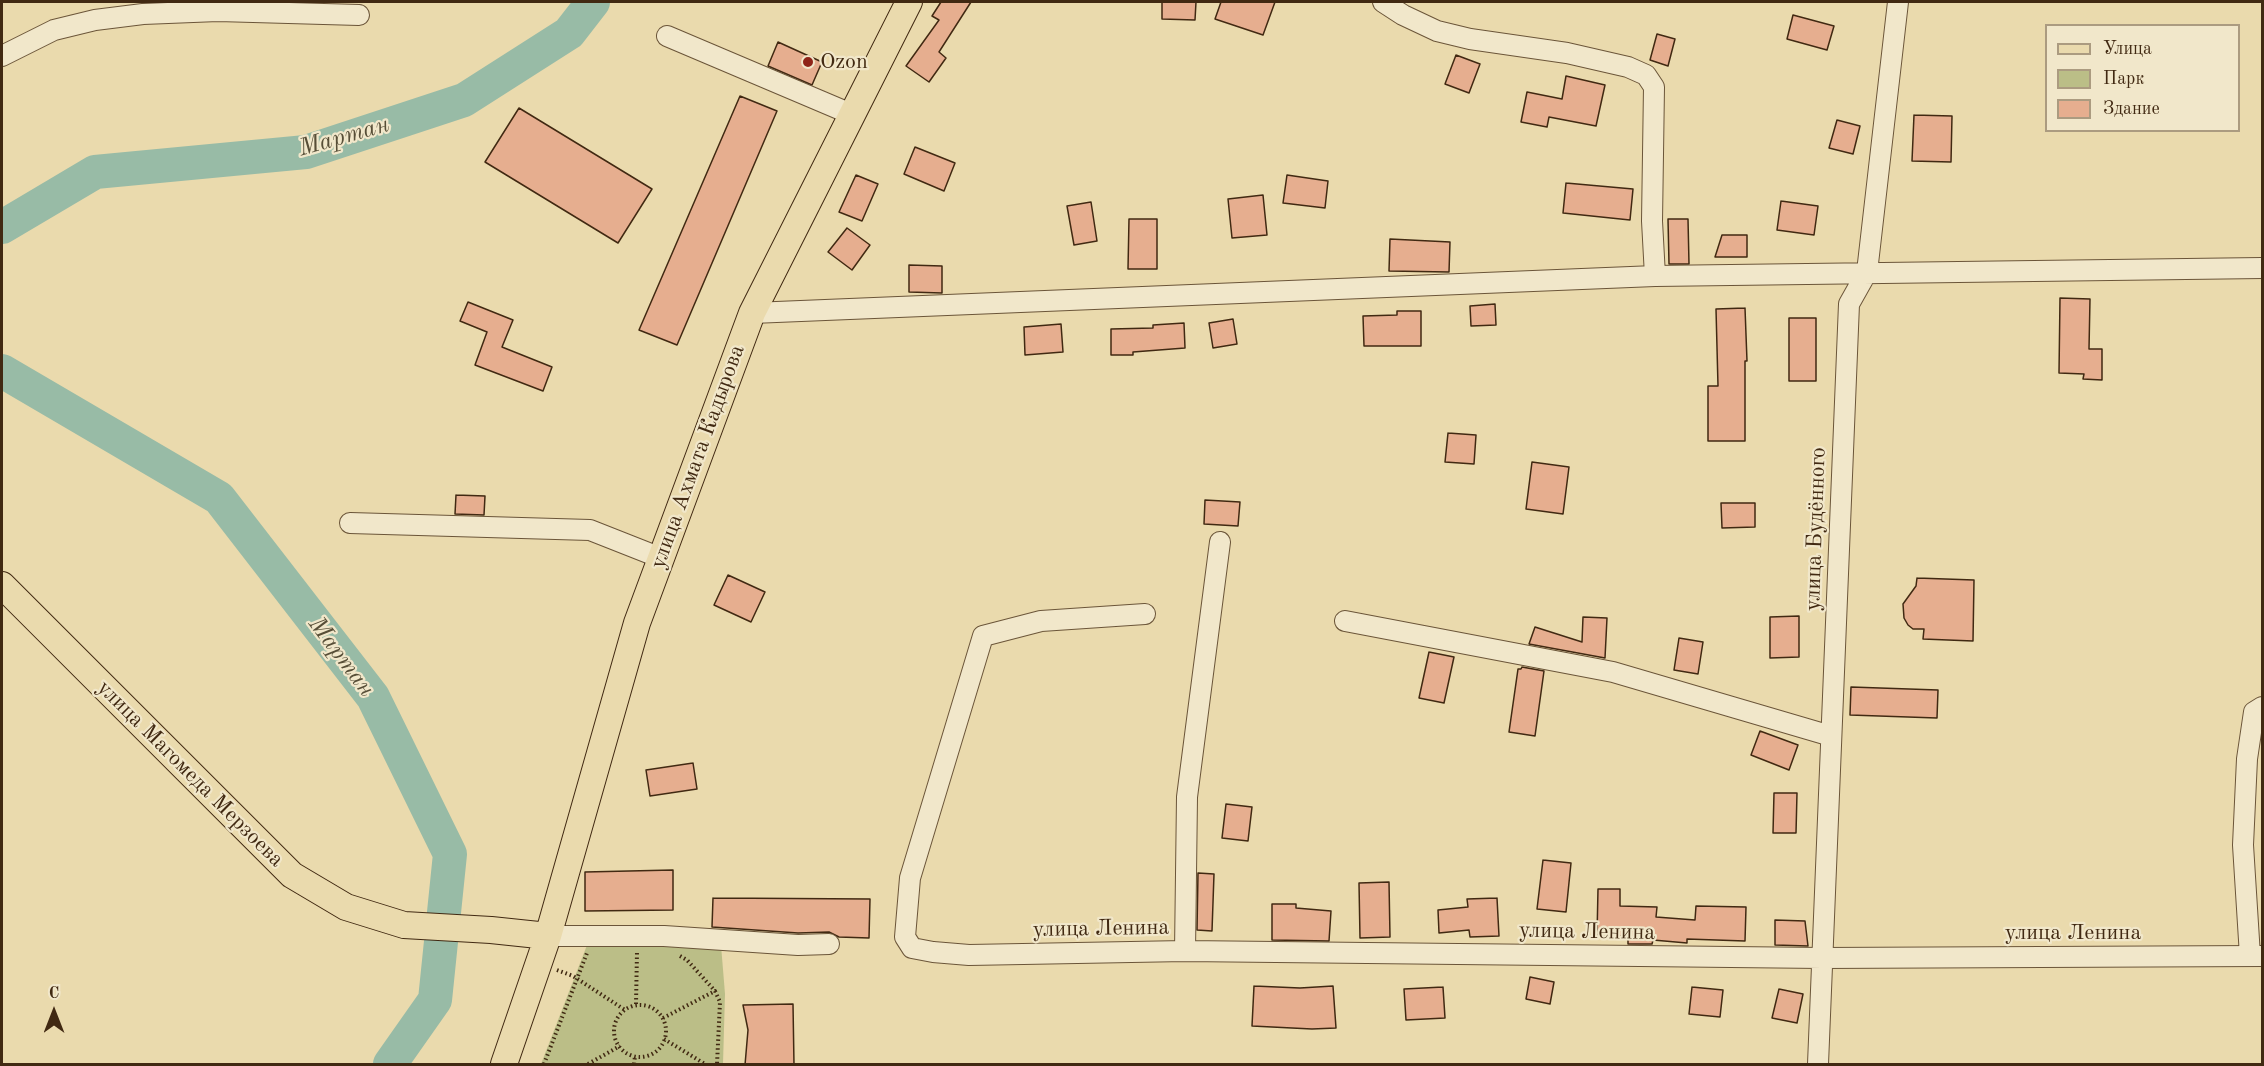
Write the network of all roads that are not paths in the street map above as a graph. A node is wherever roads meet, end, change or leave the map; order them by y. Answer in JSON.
{"nodes":[{"id":1,"x":909,"y":2,"type":"edge"},
{"id":2,"x":1383,"y":2,"type":"edge"},
{"id":3,"x":1898,"y":2,"type":"edge"},
{"id":4,"x":359,"y":15,"type":"dead end"},
{"id":5,"x":667,"y":36,"type":"dead end"},
{"id":6,"x":2,"y":56,"type":"edge"},
{"id":7,"x":851,"y":114,"type":"junction"},
{"id":8,"x":2262,"y":268,"type":"edge"},
{"id":9,"x":1867,"y":272,"type":"junction"},
{"id":10,"x":1655,"y":276,"type":"junction"},
{"id":11,"x":752,"y":313,"type":"junction"},
{"id":12,"x":350,"y":523,"type":"dead end"},
{"id":13,"x":1220,"y":542,"type":"dead end"},
{"id":14,"x":661,"y":558,"type":"junction"},
{"id":15,"x":2,"y":585,"type":"edge"},
{"id":16,"x":1144,"y":614,"type":"dead end"},
{"id":17,"x":1345,"y":621,"type":"dead end"},
{"id":18,"x":2262,"y":707,"type":"edge"},
{"id":19,"x":1831,"y":736,"type":"junction"},
{"id":20,"x":548,"y":936,"type":"junction"},
{"id":21,"x":829,"y":944,"type":"dead end"},
{"id":22,"x":1185,"y":951,"type":"junction"},
{"id":23,"x":2256,"y":956,"type":"edge"},
{"id":24,"x":1822,"y":958,"type":"junction"},
{"id":25,"x":504,"y":1065,"type":"edge"},
{"id":26,"x":1818,"y":1065,"type":"edge"}],
"edges":[{"from":1,"to":7,"type":"main road","name":"улица Ахмата Кадырова"},
{"from":2,"to":10,"type":"street"},
{"from":3,"to":9,"type":"street","name":"улица Будённого"},
{"from":4,"to":6,"type":"street"},
{"from":5,"to":7,"type":"street"},
{"from":7,"to":11,"type":"main road","name":"улица Ахмата Кадырова"},
{"from":8,"to":9,"type":"street"},
{"from":9,"to":10,"type":"street"},
{"from":9,"to":19,"type":"street","name":"улица Будённого"},
{"from":10,"to":11,"type":"street"},
{"from":11,"to":14,"type":"main road","name":"улица Ахмата Кадырова"},
{"from":12,"to":14,"type":"street"},
{"from":13,"to":22,"type":"street"},
{"from":14,"to":20,"type":"main road","name":"улица Ахмата Кадырова"},
{"from":15,"to":20,"type":"main road","name":"улица Магомеда Мерзоева"},
{"from":16,"to":22,"type":"street","name":"улица Ленина"},
{"from":17,"to":19,"type":"street"},
{"from":18,"to":23,"type":"street"},
{"from":19,"to":24,"type":"street","name":"улица Будённого"},
{"from":20,"to":21,"type":"street"},
{"from":20,"to":25,"type":"main road","name":"улица Ахмата Кадырова"},
{"from":22,"to":24,"type":"street","name":"улица Ленина"},
{"from":23,"to":24,"type":"street","name":"улица Ленина"},
{"from":24,"to":26,"type":"street","name":"улица Будённого"}]}
